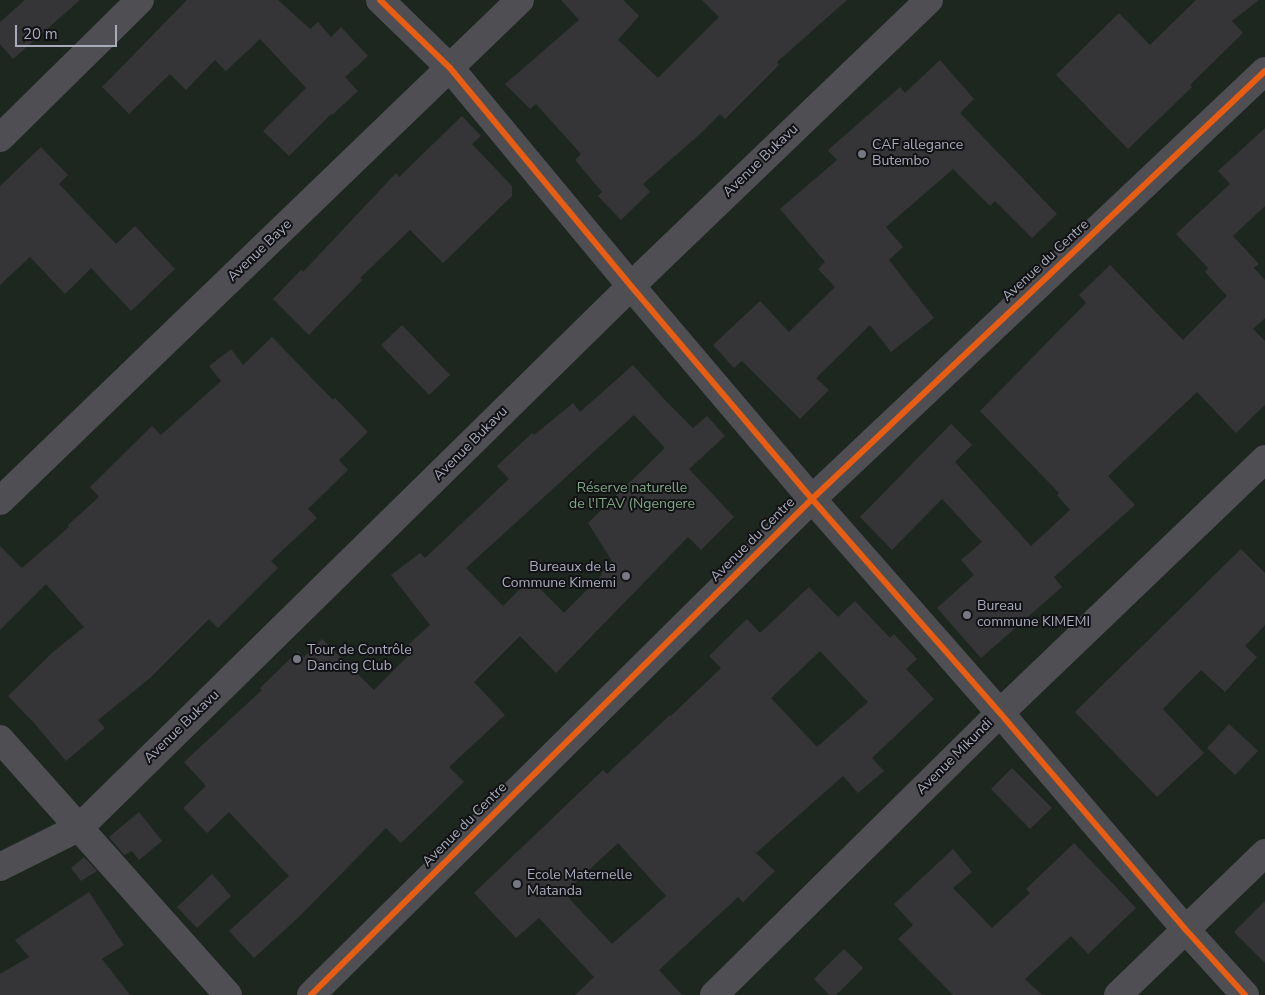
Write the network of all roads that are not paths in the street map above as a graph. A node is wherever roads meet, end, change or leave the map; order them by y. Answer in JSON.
{"nodes":[{"id":1,"x":140,"y":0,"type":"edge"},
{"id":2,"x":380,"y":0,"type":"edge"},
{"id":3,"x":520,"y":0,"type":"edge"},
{"id":4,"x":928,"y":0,"type":"edge"},
{"id":5,"x":450,"y":68,"type":"junction"},
{"id":6,"x":1265,"y":71,"type":"edge"},
{"id":7,"x":0,"y":138,"type":"edge"},
{"id":8,"x":631,"y":286,"type":"junction"},
{"id":9,"x":1265,"y":459,"type":"edge"},
{"id":10,"x":812,"y":499,"type":"junction"},
{"id":11,"x":0,"y":501,"type":"edge"},
{"id":12,"x":1000,"y":713,"type":"junction"},
{"id":13,"x":0,"y":739,"type":"edge"},
{"id":14,"x":80,"y":827,"type":"junction"},
{"id":15,"x":1265,"y":854,"type":"edge"},
{"id":16,"x":0,"y":867,"type":"edge"},
{"id":17,"x":1186,"y":930,"type":"junction"},
{"id":18,"x":228,"y":995,"type":"edge"},
{"id":19,"x":311,"y":995,"type":"edge"},
{"id":20,"x":714,"y":995,"type":"edge"},
{"id":21,"x":1118,"y":995,"type":"edge"},
{"id":22,"x":1245,"y":995,"type":"edge"}],
"edges":[{"from":1,"to":7,"type":"street"},
{"from":2,"to":5,"type":"street"},
{"from":3,"to":5,"type":"street","name":"Avenue Baye"},
{"from":4,"to":8,"type":"street","name":"Avenue Bukavu"},
{"from":5,"to":8,"type":"street"},
{"from":5,"to":11,"type":"street","name":"Avenue Baye"},
{"from":6,"to":10,"type":"street","name":"Avenue du Centre"},
{"from":8,"to":10,"type":"street"},
{"from":8,"to":14,"type":"street","name":"Avenue Bukavu"},
{"from":9,"to":12,"type":"street","name":"Avenue Mikundi"},
{"from":10,"to":12,"type":"street"},
{"from":10,"to":19,"type":"street","name":"Avenue du Centre"},
{"from":12,"to":17,"type":"street"},
{"from":12,"to":20,"type":"street","name":"Avenue Mikundi"},
{"from":13,"to":14,"type":"street"},
{"from":14,"to":16,"type":"street","name":"Avenue Bukavu"},
{"from":14,"to":18,"type":"street"},
{"from":15,"to":17,"type":"street"},
{"from":17,"to":21,"type":"street"},
{"from":17,"to":22,"type":"street"}]}
